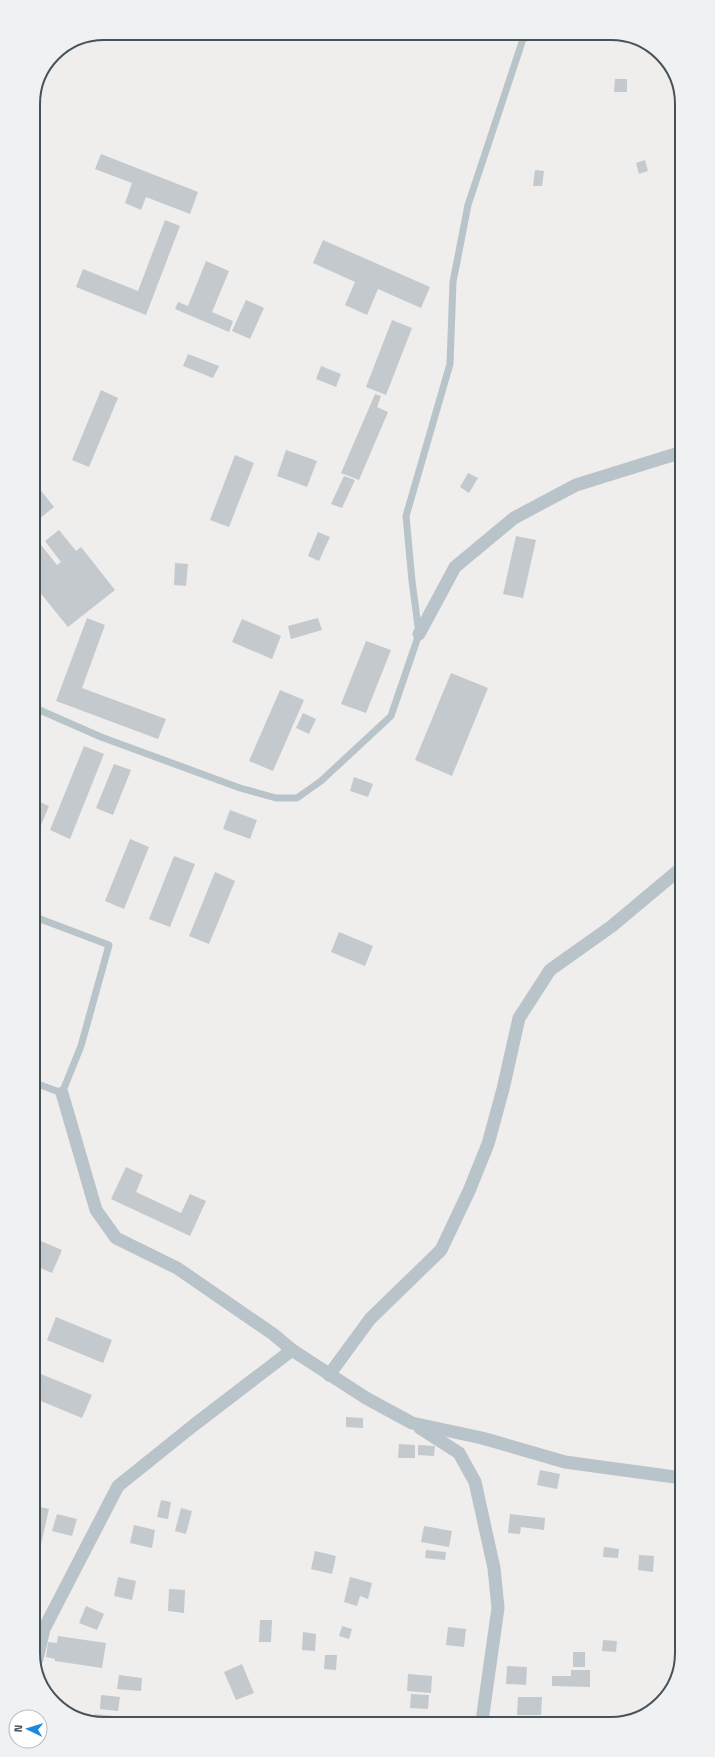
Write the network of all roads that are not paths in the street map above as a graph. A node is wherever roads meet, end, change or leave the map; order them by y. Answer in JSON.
{"nodes":[{"id":1,"x":523,"y":40,"type":"edge"},
{"id":2,"x":675,"y":454,"type":"edge"},
{"id":3,"x":419,"y":634,"type":"junction"},
{"id":4,"x":40,"y":711,"type":"edge"},
{"id":5,"x":675,"y":873,"type":"edge"},
{"id":6,"x":40,"y":919,"type":"edge"},
{"id":7,"x":40,"y":1085,"type":"edge"},
{"id":8,"x":62,"y":1093,"type":"junction"},
{"id":9,"x":292,"y":1350,"type":"junction"},
{"id":10,"x":329,"y":1375,"type":"junction"},
{"id":11,"x":412,"y":1423,"type":"junction"},
{"id":12,"x":675,"y":1477,"type":"edge"},
{"id":13,"x":40,"y":1646,"type":"edge"},
{"id":14,"x":483,"y":1717,"type":"edge"}],
"edges":[{"from":1,"to":3,"type":"lane"},
{"from":2,"to":3,"type":"street"},
{"from":3,"to":4,"type":"lane"},
{"from":5,"to":10,"type":"street"},
{"from":6,"to":8,"type":"lane"},
{"from":7,"to":8,"type":"lane"},
{"from":8,"to":9,"type":"street"},
{"from":9,"to":10,"type":"street"},
{"from":9,"to":13,"type":"street"},
{"from":10,"to":11,"type":"street"},
{"from":11,"to":12,"type":"street"},
{"from":11,"to":14,"type":"street"}]}
